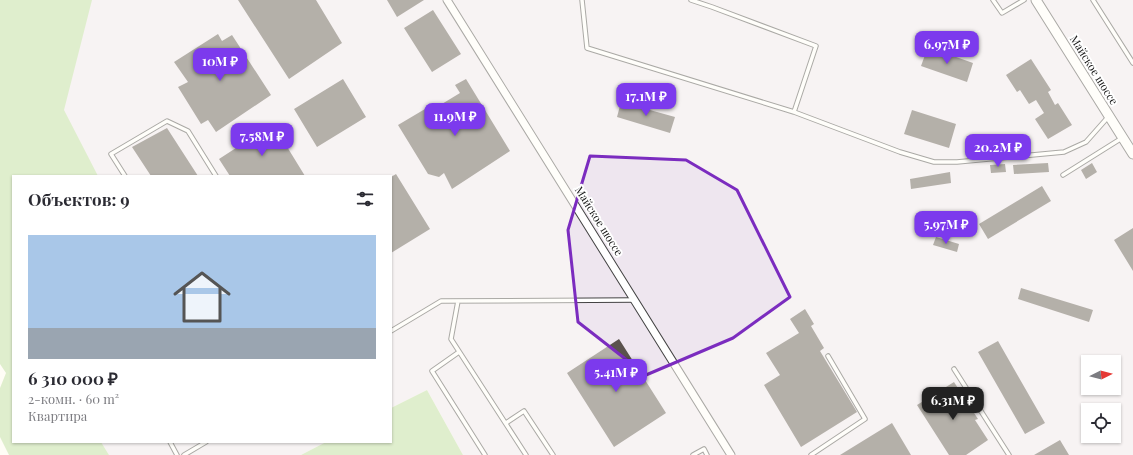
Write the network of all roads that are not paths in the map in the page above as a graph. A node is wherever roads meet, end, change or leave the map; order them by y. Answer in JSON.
{"nodes":[{"id":1,"x":447,"y":0,"type":"edge"},
{"id":2,"x":582,"y":0,"type":"edge"},
{"id":3,"x":691,"y":0,"type":"edge"},
{"id":4,"x":993,"y":0,"type":"edge"},
{"id":5,"x":1024,"y":0,"type":"edge"},
{"id":6,"x":1036,"y":0,"type":"edge"},
{"id":7,"x":1093,"y":0,"type":"edge"},
{"id":8,"x":1133,"y":63,"type":"edge"},
{"id":9,"x":794,"y":112,"type":"junction"},
{"id":10,"x":1109,"y":116,"type":"junction"},
{"id":11,"x":1123,"y":137,"type":"junction"},
{"id":12,"x":1133,"y":154,"type":"edge"},
{"id":13,"x":124,"y":175,"type":"edge"},
{"id":14,"x":215,"y":175,"type":"edge"},
{"id":15,"x":1063,"y":175,"type":"dead end"},
{"id":16,"x":634,"y":300,"type":"junction"},
{"id":17,"x":458,"y":301,"type":"junction"},
{"id":18,"x":392,"y":330,"type":"edge"},
{"id":19,"x":460,"y":352,"type":"junction"},
{"id":20,"x":828,"y":356,"type":"dead end"},
{"id":21,"x":954,"y":369,"type":"dead end"},
{"id":22,"x":506,"y":423,"type":"junction"},
{"id":23,"x":171,"y":443,"type":"edge"},
{"id":24,"x":204,"y":443,"type":"edge"},
{"id":25,"x":177,"y":455,"type":"edge"},
{"id":26,"x":184,"y":455,"type":"edge"},
{"id":27,"x":485,"y":455,"type":"edge"},
{"id":28,"x":526,"y":455,"type":"edge"},
{"id":29,"x":553,"y":455,"type":"edge"},
{"id":30,"x":693,"y":455,"type":"edge"},
{"id":31,"x":707,"y":455,"type":"edge"},
{"id":32,"x":731,"y":455,"type":"edge"},
{"id":33,"x":811,"y":455,"type":"edge"},
{"id":34,"x":1009,"y":455,"type":"edge"}],
"edges":[{"from":1,"to":16,"type":"street","name":"Майское шоссе"},
{"from":2,"to":9,"type":"lane"},
{"from":3,"to":9,"type":"lane"},
{"from":4,"to":5,"type":"lane"},
{"from":6,"to":10,"type":"street","name":"Майское шоссе"},
{"from":7,"to":8,"type":"lane"},
{"from":9,"to":10,"type":"lane"},
{"from":10,"to":11,"type":"street","name":"Майское шоссе"},
{"from":11,"to":12,"type":"street","name":"Майское шоссе"},
{"from":11,"to":15,"type":"lane"},
{"from":13,"to":14,"type":"lane"},
{"from":16,"to":17,"type":"lane"},
{"from":16,"to":32,"type":"street","name":"Майское шоссе"},
{"from":17,"to":18,"type":"lane"},
{"from":17,"to":19,"type":"lane"},
{"from":19,"to":22,"type":"lane"},
{"from":19,"to":27,"type":"lane"},
{"from":20,"to":33,"type":"lane"},
{"from":21,"to":34,"type":"lane"},
{"from":22,"to":28,"type":"lane"},
{"from":22,"to":29,"type":"lane"},
{"from":23,"to":25,"type":"lane"},
{"from":24,"to":26,"type":"lane"},
{"from":30,"to":31,"type":"lane"}]}
